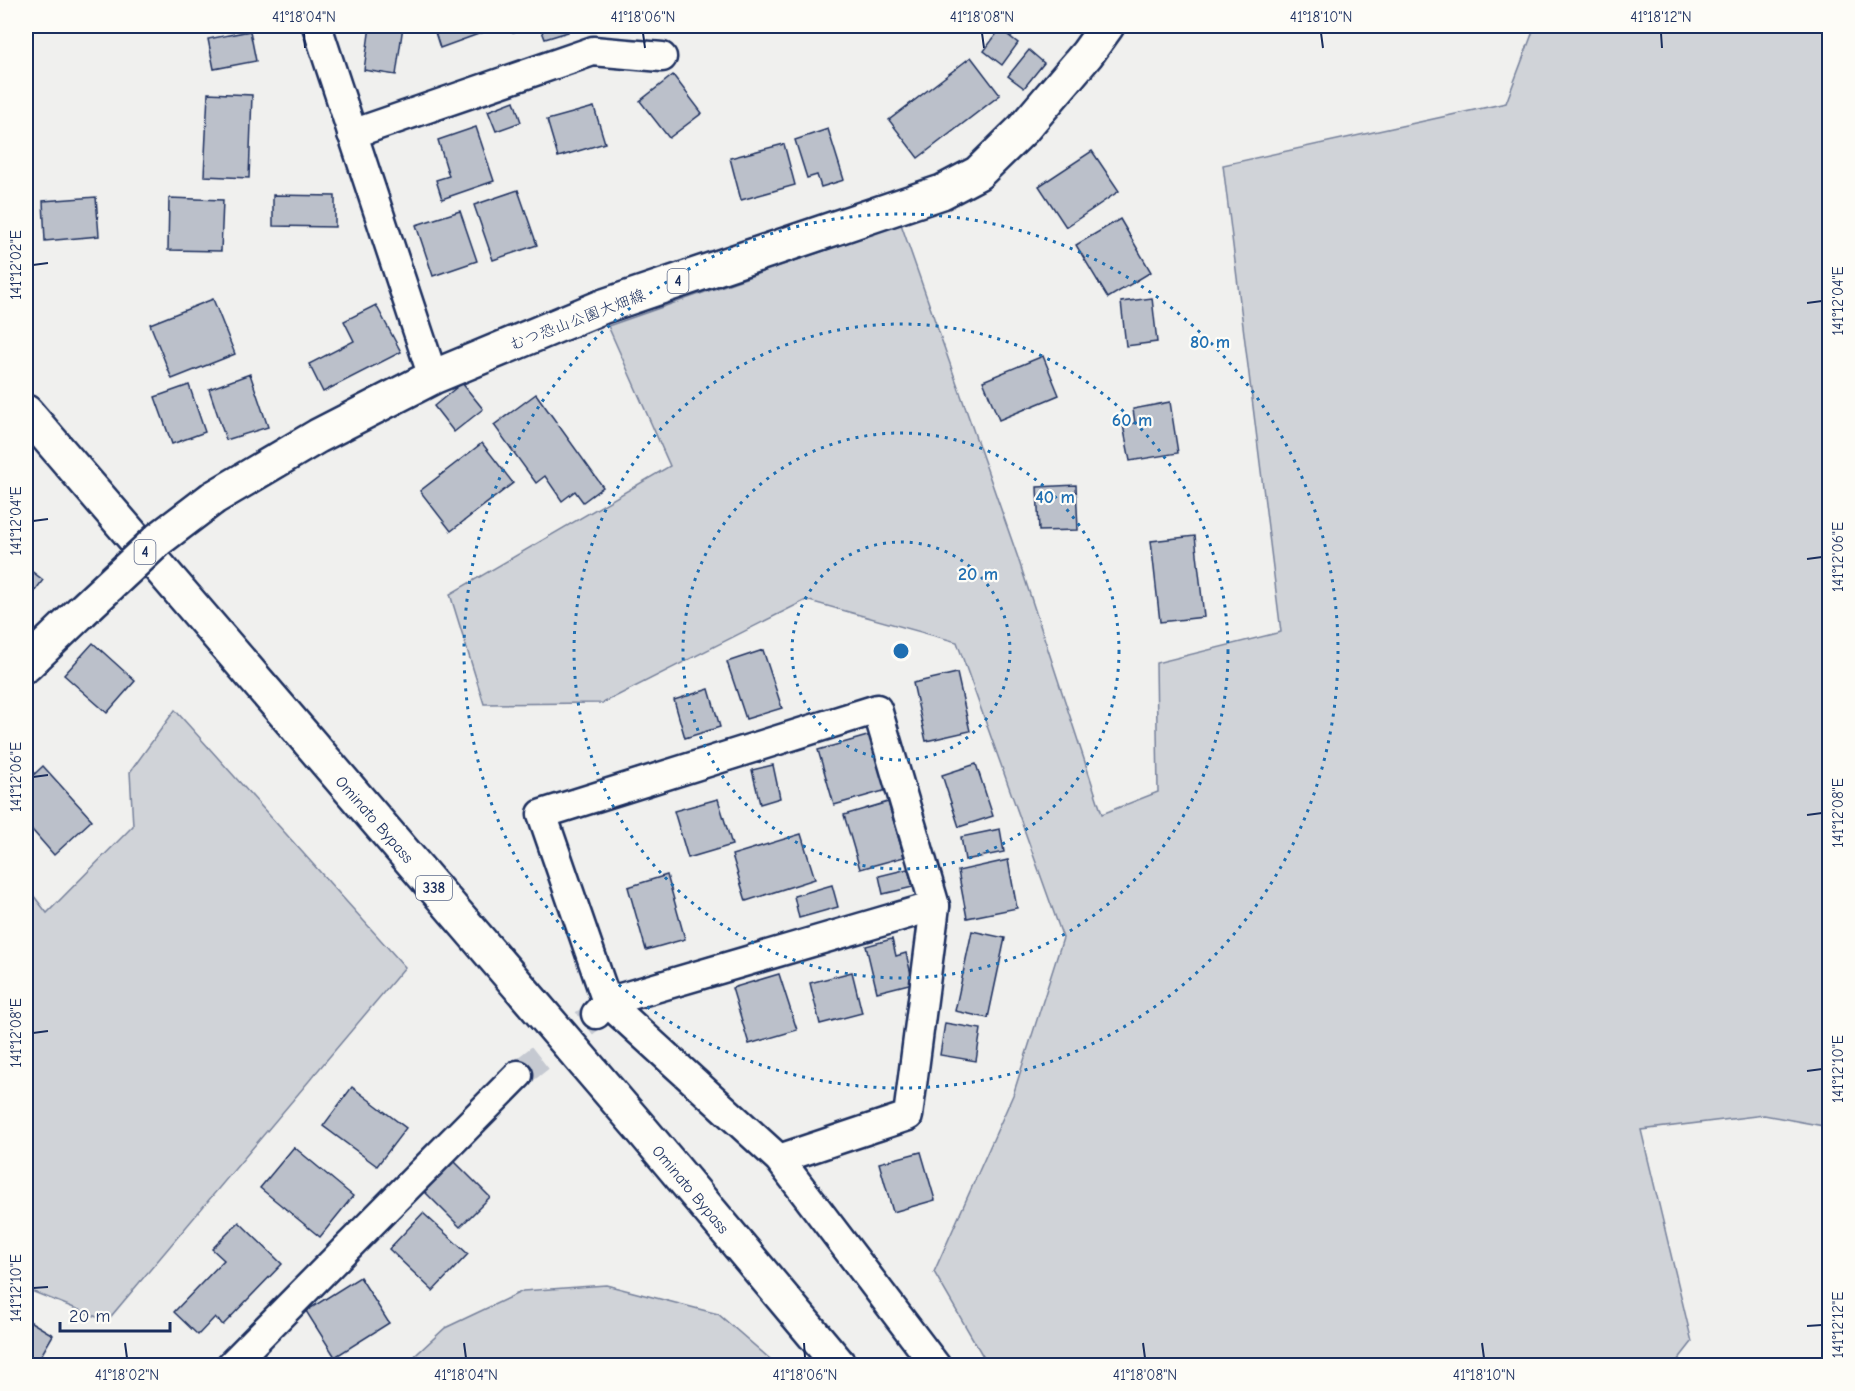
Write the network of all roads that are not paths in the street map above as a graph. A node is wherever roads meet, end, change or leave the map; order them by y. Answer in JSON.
{"nodes":[{"id":1,"x":317,"y":26,"type":"edge"},
{"id":2,"x":1107,"y":26,"type":"edge"},
{"id":3,"x":662,"y":57,"type":"dead end"},
{"id":4,"x":352,"y":135,"type":"junction"},
{"id":5,"x":433,"y":377,"type":"junction"},
{"id":6,"x":26,"y":412,"type":"edge"},
{"id":7,"x":27,"y":661,"type":"edge"},
{"id":8,"x":935,"y":906,"type":"junction"},
{"id":9,"x":601,"y":1008,"type":"junction"},
{"id":10,"x":518,"y":1075,"type":"tunnel mouth"},
{"id":11,"x":779,"y":1159,"type":"junction"},
{"id":12,"x":230,"y":1365,"type":"edge"},
{"id":13,"x":840,"y":1365,"type":"edge"},
{"id":14,"x":936,"y":1365,"type":"edge"}],
"edges":[{"from":1,"to":4,"type":"street"},
{"from":2,"to":5,"type":"main road","name":"むつ恐山公園大畑線","number":"4"},
{"from":3,"to":4,"type":"street"},
{"from":4,"to":5,"type":"street"},
{"from":5,"to":7,"type":"main road","name":"むつ恐山公園大畑線","number":"4","bridge":true},
{"from":6,"to":13,"type":"main road","name":"Ominato Bypass","number":"338"},
{"from":8,"to":9,"type":"street"},
{"from":8,"to":9,"type":"street"},
{"from":8,"to":11,"type":"street"},
{"from":9,"to":11,"type":"street"},
{"from":10,"to":12,"type":"street"},
{"from":11,"to":14,"type":"street"}]}
